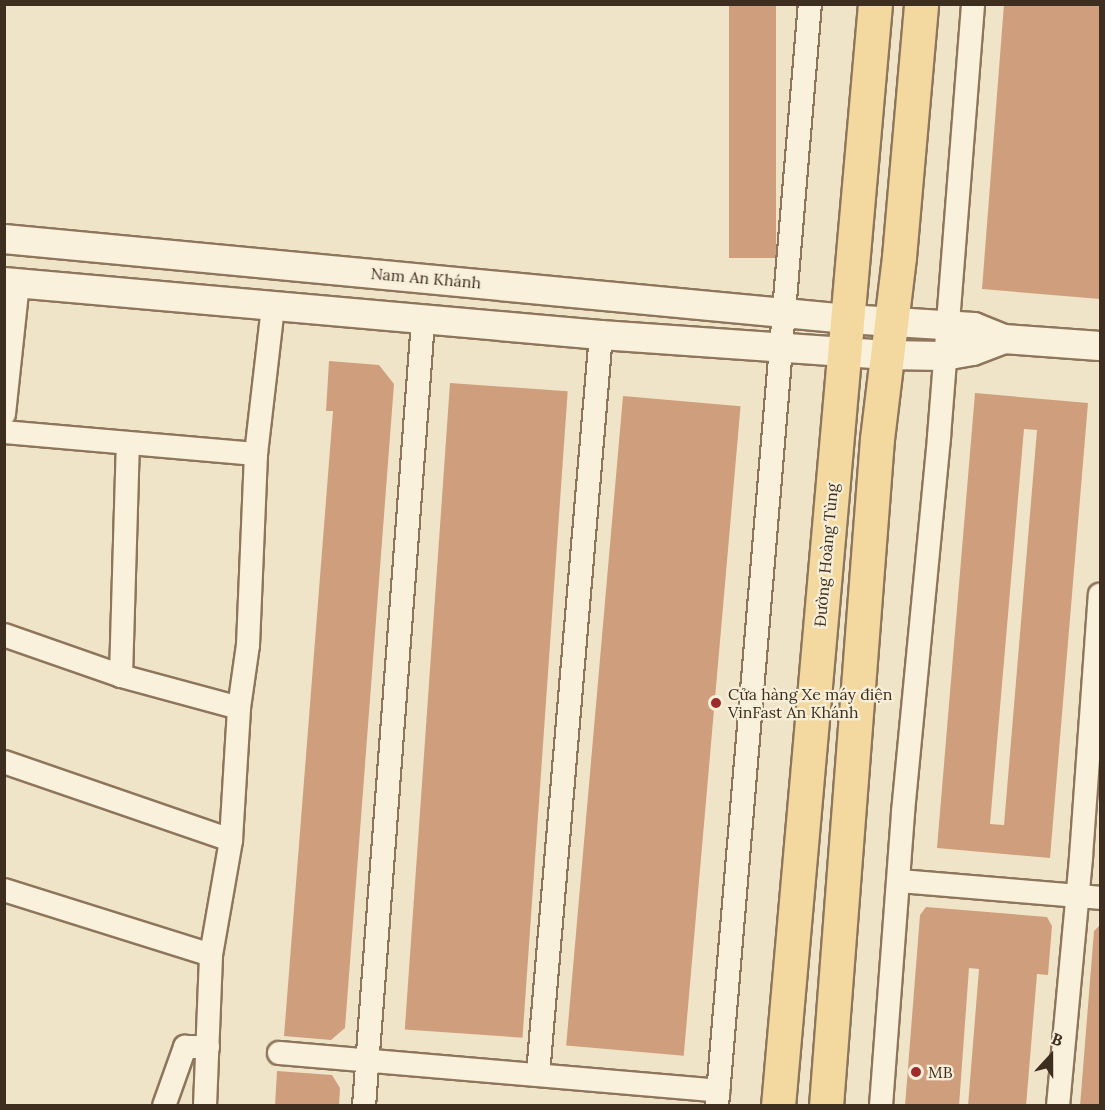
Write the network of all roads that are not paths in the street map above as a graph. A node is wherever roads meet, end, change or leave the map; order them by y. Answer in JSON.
{"nodes":[{"id":1,"x":810,"y":4,"type":"edge"},
{"id":2,"x":875,"y":4,"type":"edge"},
{"id":3,"x":921,"y":4,"type":"edge"},
{"id":4,"x":973,"y":4,"type":"edge"},
{"id":5,"x":4,"y":239,"type":"edge"},
{"id":6,"x":11,"y":283,"type":"edge"},
{"id":7,"x":506,"y":286,"type":"junction"},
{"id":8,"x":273,"y":306,"type":"junction"},
{"id":9,"x":784,"y":313,"type":"junction"},
{"id":10,"x":848,"y":319,"type":"junction"},
{"id":11,"x":423,"y":321,"type":"junction"},
{"id":12,"x":891,"y":322,"type":"junction"},
{"id":13,"x":947,"y":325,"type":"junction"},
{"id":14,"x":502,"y":327,"type":"junction"},
{"id":15,"x":601,"y":335,"type":"junction"},
{"id":16,"x":1004,"y":339,"type":"junction"},
{"id":17,"x":1101,"y":346,"type":"edge"},
{"id":18,"x":782,"y":348,"type":"junction"},
{"id":19,"x":845,"y":352,"type":"junction"},
{"id":20,"x":887,"y":355,"type":"junction"},
{"id":21,"x":944,"y":356,"type":"junction"},
{"id":22,"x":4,"y":414,"type":"edge"},
{"id":23,"x":4,"y":432,"type":"edge"},
{"id":24,"x":128,"y":443,"type":"junction"},
{"id":25,"x":256,"y":454,"type":"junction"},
{"id":26,"x":1101,"y":595,"type":"edge"},
{"id":27,"x":4,"y":635,"type":"edge"},
{"id":28,"x":121,"y":676,"type":"junction"},
{"id":29,"x":239,"y":708,"type":"junction"},
{"id":30,"x":1096,"y":715,"type":"edge"},
{"id":31,"x":4,"y":762,"type":"edge"},
{"id":32,"x":231,"y":840,"type":"junction"},
{"id":33,"x":899,"y":881,"type":"junction"},
{"id":34,"x":4,"y":890,"type":"edge"},
{"id":35,"x":1077,"y":896,"type":"junction"},
{"id":36,"x":1101,"y":898,"type":"edge"},
{"id":37,"x":211,"y":955,"type":"junction"},
{"id":38,"x":208,"y":1047,"type":"junction"},
{"id":39,"x":279,"y":1053,"type":"dead end"},
{"id":40,"x":368,"y":1060,"type":"junction"},
{"id":41,"x":538,"y":1074,"type":"junction"},
{"id":42,"x":717,"y":1098,"type":"edge"},
{"id":43,"x":164,"y":1106,"type":"edge"},
{"id":44,"x":205,"y":1106,"type":"edge"},
{"id":45,"x":364,"y":1106,"type":"edge"},
{"id":46,"x":778,"y":1106,"type":"edge"},
{"id":47,"x":826,"y":1106,"type":"edge"},
{"id":48,"x":881,"y":1106,"type":"edge"},
{"id":49,"x":1058,"y":1106,"type":"edge"}],
"edges":[{"from":1,"to":9,"type":"street"},
{"from":2,"to":10,"type":"main road","name":"Đường Hoàng Tùng"},
{"from":3,"to":12,"type":"main road"},
{"from":4,"to":13,"type":"street"},
{"from":5,"to":7,"type":"street","name":"Nam An Khánh"},
{"from":6,"to":8,"type":"street"},
{"from":6,"to":22,"type":"street"},
{"from":7,"to":9,"type":"street","name":"Nam An Khánh"},
{"from":7,"to":14,"type":"street"},
{"from":8,"to":11,"type":"street"},
{"from":8,"to":25,"type":"street"},
{"from":9,"to":10,"type":"street","name":"Nam An Khánh"},
{"from":9,"to":18,"type":"street"},
{"from":10,"to":12,"type":"street","name":"Nam An Khánh"},
{"from":10,"to":19,"type":"main road","name":"Đường Hoàng Tùng"},
{"from":11,"to":14,"type":"street"},
{"from":11,"to":40,"type":"street"},
{"from":12,"to":13,"type":"street","name":"Nam An Khánh"},
{"from":12,"to":20,"type":"main road"},
{"from":13,"to":16,"type":"street","name":"Nam An Khánh"},
{"from":13,"to":21,"type":"street"},
{"from":14,"to":15,"type":"street"},
{"from":15,"to":18,"type":"street"},
{"from":15,"to":41,"type":"street"},
{"from":16,"to":17,"type":"street"},
{"from":16,"to":21,"type":"street"},
{"from":18,"to":19,"type":"street"},
{"from":18,"to":42,"type":"street"},
{"from":19,"to":20,"type":"street"},
{"from":19,"to":46,"type":"main road","name":"Đường Hoàng Tùng"},
{"from":20,"to":21,"type":"street"},
{"from":20,"to":47,"type":"main road"},
{"from":21,"to":33,"type":"street"},
{"from":23,"to":24,"type":"street"},
{"from":24,"to":25,"type":"street"},
{"from":24,"to":28,"type":"street"},
{"from":25,"to":29,"type":"street"},
{"from":26,"to":30,"type":"street"},
{"from":27,"to":28,"type":"street"},
{"from":28,"to":29,"type":"street"},
{"from":29,"to":32,"type":"street"},
{"from":30,"to":35,"type":"street"},
{"from":31,"to":32,"type":"street"},
{"from":32,"to":37,"type":"street"},
{"from":33,"to":35,"type":"street"},
{"from":33,"to":48,"type":"street"},
{"from":34,"to":37,"type":"street"},
{"from":35,"to":36,"type":"street"},
{"from":35,"to":49,"type":"street"},
{"from":37,"to":38,"type":"street"},
{"from":38,"to":43,"type":"street"},
{"from":38,"to":44,"type":"street"},
{"from":39,"to":40,"type":"street"},
{"from":40,"to":41,"type":"street"},
{"from":40,"to":45,"type":"street"},
{"from":41,"to":42,"type":"street"}]}
